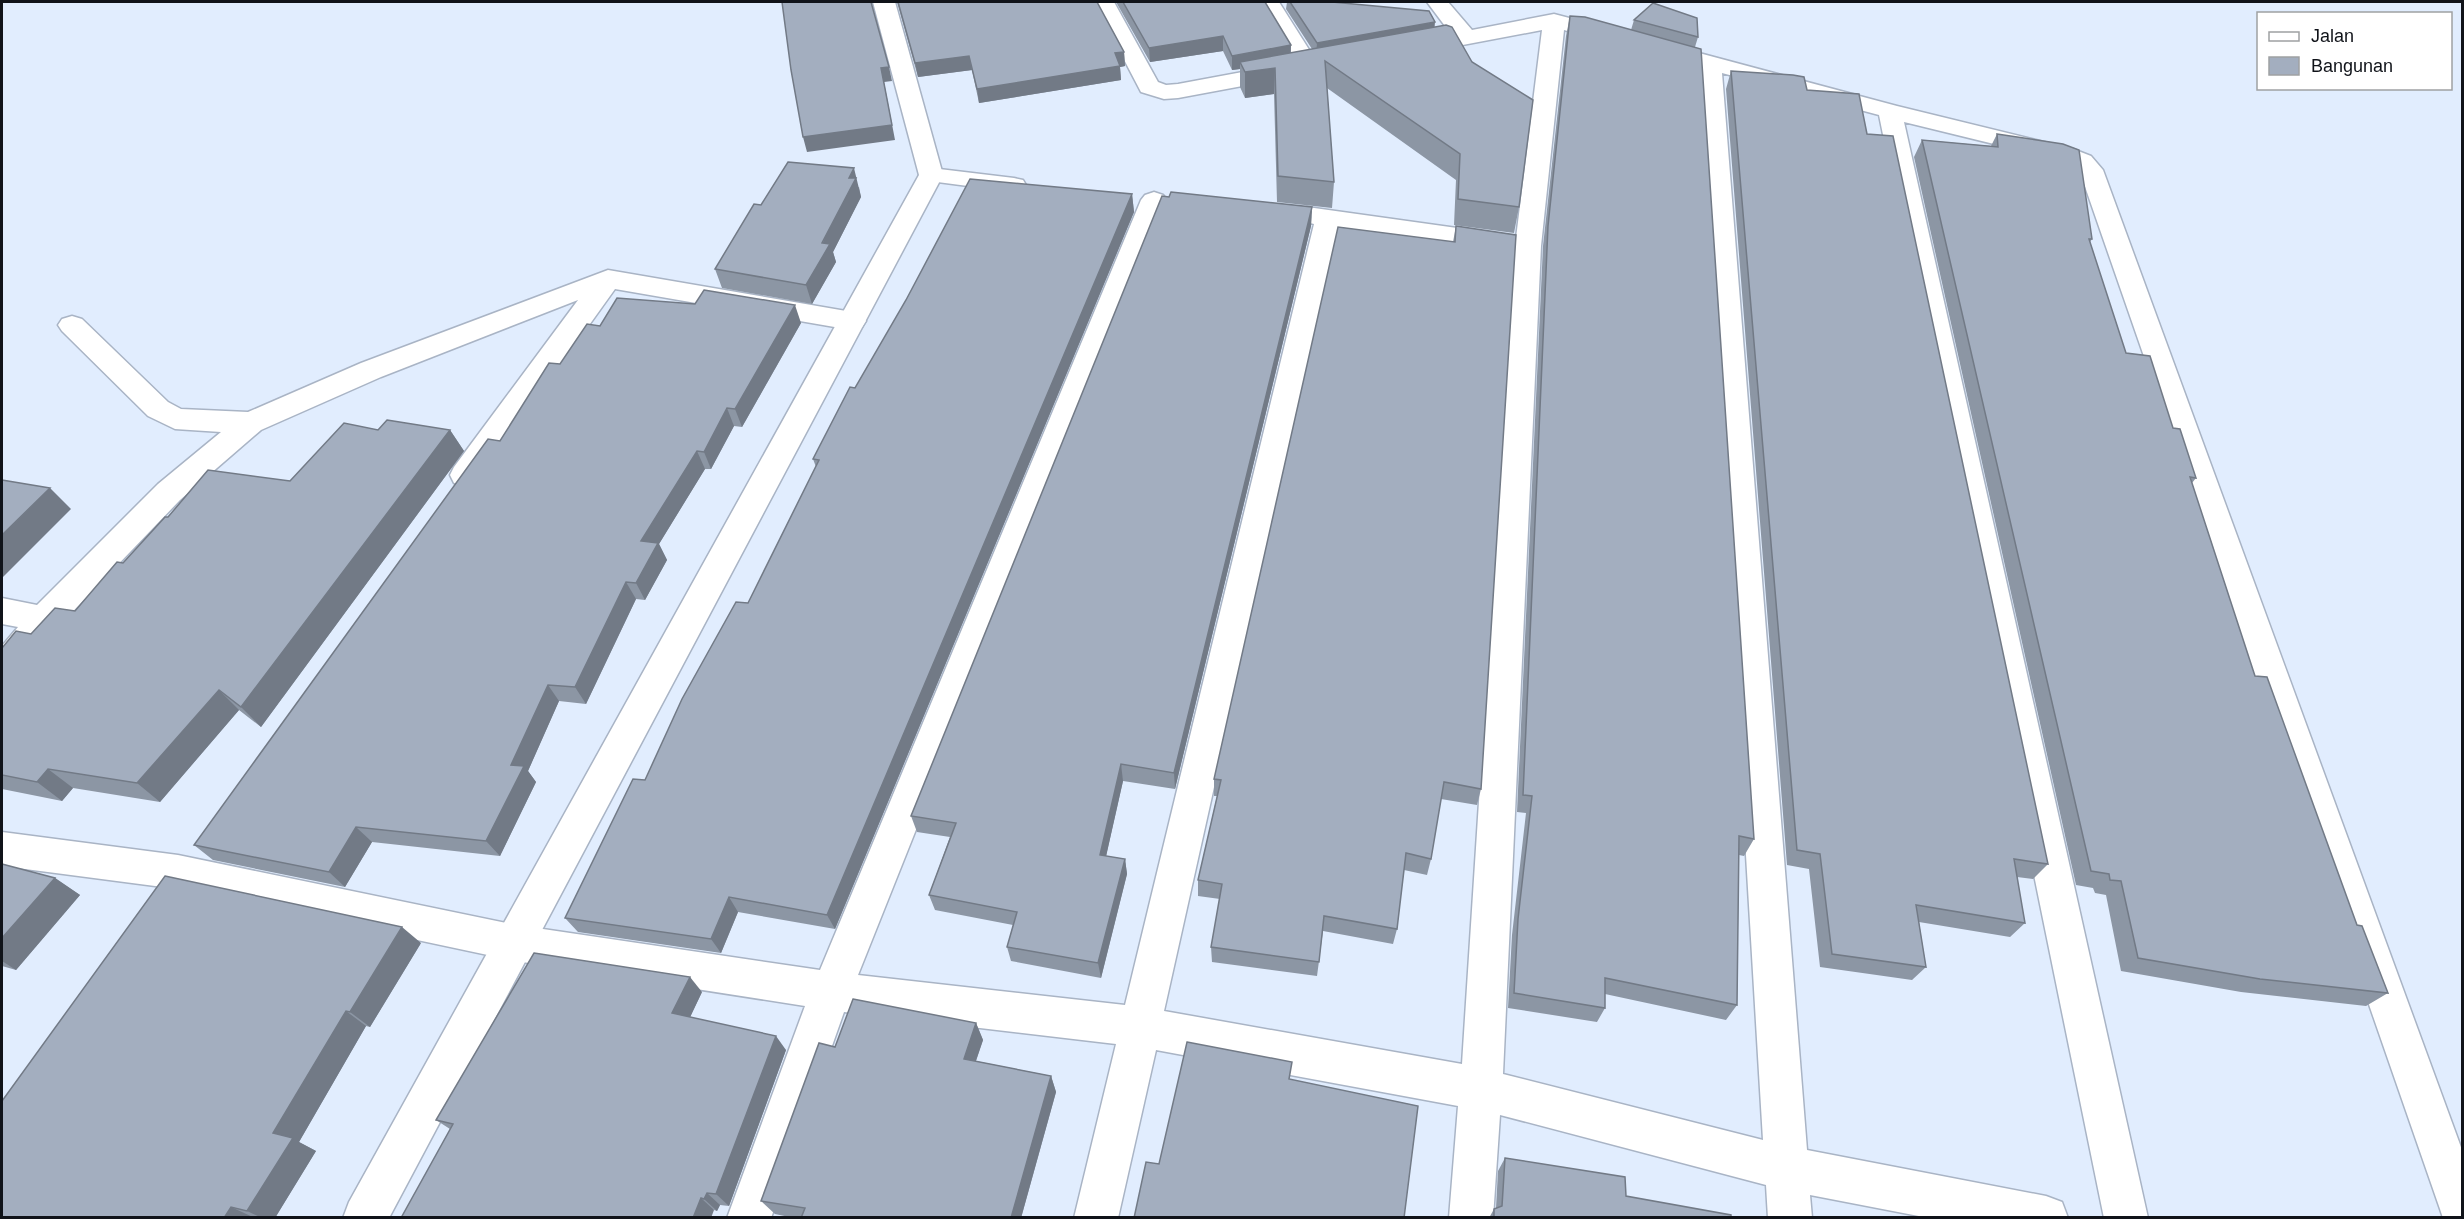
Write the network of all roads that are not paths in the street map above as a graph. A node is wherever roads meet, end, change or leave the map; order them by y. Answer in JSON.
{"nodes":[{"id":1,"x":884,"y":2,"type":"edge"},
{"id":2,"x":1104,"y":2,"type":"edge"},
{"id":3,"x":1269,"y":2,"type":"edge"},
{"id":4,"x":1437,"y":2,"type":"edge"},
{"id":5,"x":1554,"y":21,"type":"junction"},
{"id":6,"x":1466,"y":37,"type":"junction"},
{"id":7,"x":1388,"y":52,"type":"edge"},
{"id":8,"x":1710,"y":63,"type":"junction"},
{"id":9,"x":1890,"y":111,"type":"junction"},
{"id":10,"x":931,"y":175,"type":"junction"},
{"id":11,"x":1036,"y":187,"type":"edge"},
{"id":12,"x":1154,"y":200,"type":"dead end"},
{"id":13,"x":1282,"y":213,"type":"edge"},
{"id":14,"x":1328,"y":218,"type":"junction"},
{"id":15,"x":1528,"y":246,"type":"junction"},
{"id":16,"x":608,"y":279,"type":"junction"},
{"id":17,"x":852,"y":321,"type":"junction"},
{"id":18,"x":72,"y":325,"type":"dead end"},
{"id":19,"x":251,"y":423,"type":"junction"},
{"id":20,"x":448,"y":499,"type":"edge"},
{"id":21,"x":2,"y":611,"type":"edge"},
{"id":22,"x":44,"y":620,"type":"junction"},
{"id":23,"x":2,"y":669,"type":"edge"},
{"id":24,"x":2,"y":849,"type":"edge"},
{"id":25,"x":516,"y":943,"type":"junction"},
{"id":26,"x":831,"y":991,"type":"junction"},
{"id":27,"x":1140,"y":1027,"type":"junction"},
{"id":28,"x":1481,"y":1089,"type":"junction"},
{"id":29,"x":1786,"y":1168,"type":"junction"},
{"id":30,"x":2463,"y":1209,"type":"edge"},
{"id":31,"x":365,"y":1218,"type":"edge"},
{"id":32,"x":749,"y":1218,"type":"edge"},
{"id":33,"x":1096,"y":1218,"type":"edge"},
{"id":34,"x":1471,"y":1218,"type":"edge"},
{"id":35,"x":1790,"y":1218,"type":"edge"},
{"id":36,"x":2046,"y":1218,"type":"edge"},
{"id":37,"x":2127,"y":1218,"type":"edge"}],
"edges":[{"from":1,"to":10,"type":"street"},
{"from":2,"to":3,"type":"street"},
{"from":4,"to":6,"type":"street"},
{"from":5,"to":6,"type":"street"},
{"from":5,"to":8,"type":"street"},
{"from":5,"to":15,"type":"street"},
{"from":6,"to":7,"type":"street"},
{"from":8,"to":9,"type":"street"},
{"from":8,"to":29,"type":"street"},
{"from":9,"to":30,"type":"street"},
{"from":9,"to":37,"type":"street"},
{"from":10,"to":11,"type":"street"},
{"from":10,"to":17,"type":"street"},
{"from":12,"to":26,"type":"street"},
{"from":13,"to":14,"type":"street"},
{"from":14,"to":15,"type":"street"},
{"from":14,"to":27,"type":"street"},
{"from":15,"to":28,"type":"street"},
{"from":16,"to":17,"type":"street"},
{"from":16,"to":19,"type":"street"},
{"from":16,"to":20,"type":"street"},
{"from":17,"to":25,"type":"street"},
{"from":18,"to":19,"type":"street"},
{"from":19,"to":22,"type":"street"},
{"from":21,"to":22,"type":"street"},
{"from":22,"to":23,"type":"street"},
{"from":24,"to":25,"type":"street"},
{"from":25,"to":26,"type":"street"},
{"from":25,"to":31,"type":"street"},
{"from":26,"to":27,"type":"street"},
{"from":26,"to":32,"type":"street"},
{"from":27,"to":28,"type":"street"},
{"from":27,"to":33,"type":"street"},
{"from":28,"to":29,"type":"street"},
{"from":28,"to":34,"type":"street"},
{"from":29,"to":35,"type":"street"},
{"from":29,"to":36,"type":"street"}]}
